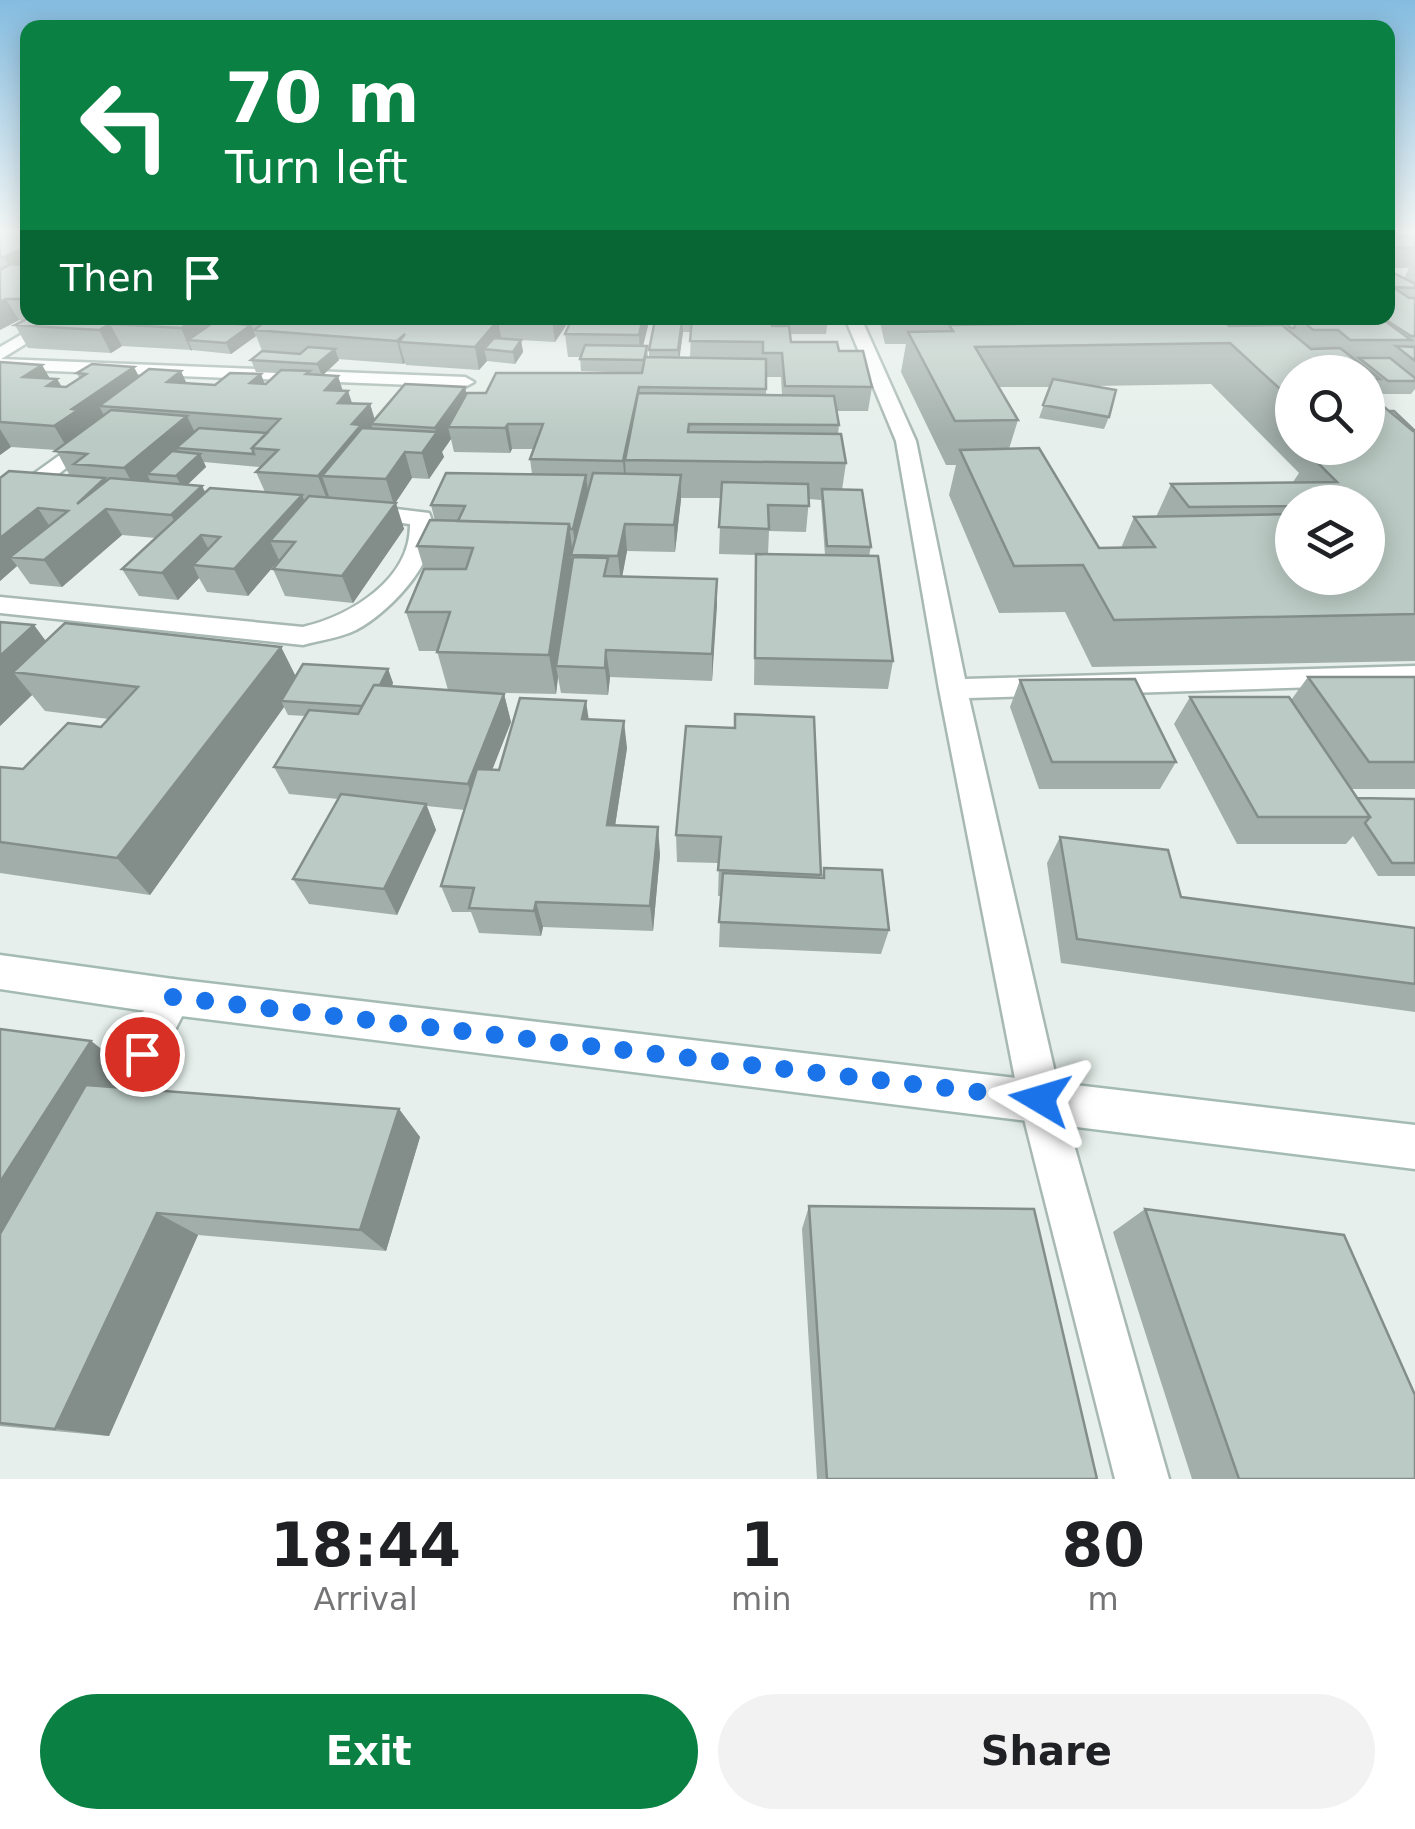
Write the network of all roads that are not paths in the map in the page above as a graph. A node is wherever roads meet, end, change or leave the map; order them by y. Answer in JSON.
{"nodes":[{"id":1,"x":48,"y":325,"type":"edge"},
{"id":2,"x":856,"y":325,"type":"edge"},
{"id":3,"x":1241,"y":325,"type":"edge"},
{"id":4,"x":0,"y":354,"type":"edge"},
{"id":5,"x":1284,"y":355,"type":"edge"},
{"id":6,"x":0,"y":364,"type":"edge"},
{"id":7,"x":178,"y":373,"type":"junction"},
{"id":8,"x":464,"y":382,"type":"edge"},
{"id":9,"x":148,"y":396,"type":"edge"},
{"id":10,"x":102,"y":431,"type":"edge"},
{"id":11,"x":0,"y":487,"type":"edge"},
{"id":12,"x":27,"y":489,"type":"junction"},
{"id":13,"x":65,"y":492,"type":"edge"},
{"id":14,"x":0,"y":509,"type":"edge"},
{"id":15,"x":345,"y":512,"type":"edge"},
{"id":16,"x":0,"y":605,"type":"edge"},
{"id":17,"x":1415,"y":675,"type":"edge"},
{"id":18,"x":953,"y":689,"type":"junction"},
{"id":19,"x":0,"y":972,"type":"edge"},
{"id":20,"x":173,"y":997,"type":"junction"},
{"id":21,"x":1040,"y":1099,"type":"junction"},
{"id":22,"x":1415,"y":1147,"type":"edge"},
{"id":23,"x":86,"y":1160,"type":"edge"},
{"id":24,"x":1142,"y":1479,"type":"edge"}],
"edges":[{"from":1,"to":4,"type":"street"},
{"from":2,"to":18,"type":"street"},
{"from":3,"to":5,"type":"street"},
{"from":6,"to":7,"type":"street"},
{"from":7,"to":8,"type":"street"},
{"from":7,"to":9,"type":"street"},
{"from":10,"to":12,"type":"street"},
{"from":11,"to":12,"type":"street"},
{"from":12,"to":13,"type":"street"},
{"from":12,"to":14,"type":"street"},
{"from":15,"to":16,"type":"street"},
{"from":17,"to":18,"type":"street"},
{"from":18,"to":21,"type":"street"},
{"from":19,"to":20,"type":"street"},
{"from":20,"to":21,"type":"street"},
{"from":20,"to":23,"type":"street"},
{"from":21,"to":22,"type":"street"},
{"from":21,"to":24,"type":"street"}]}
